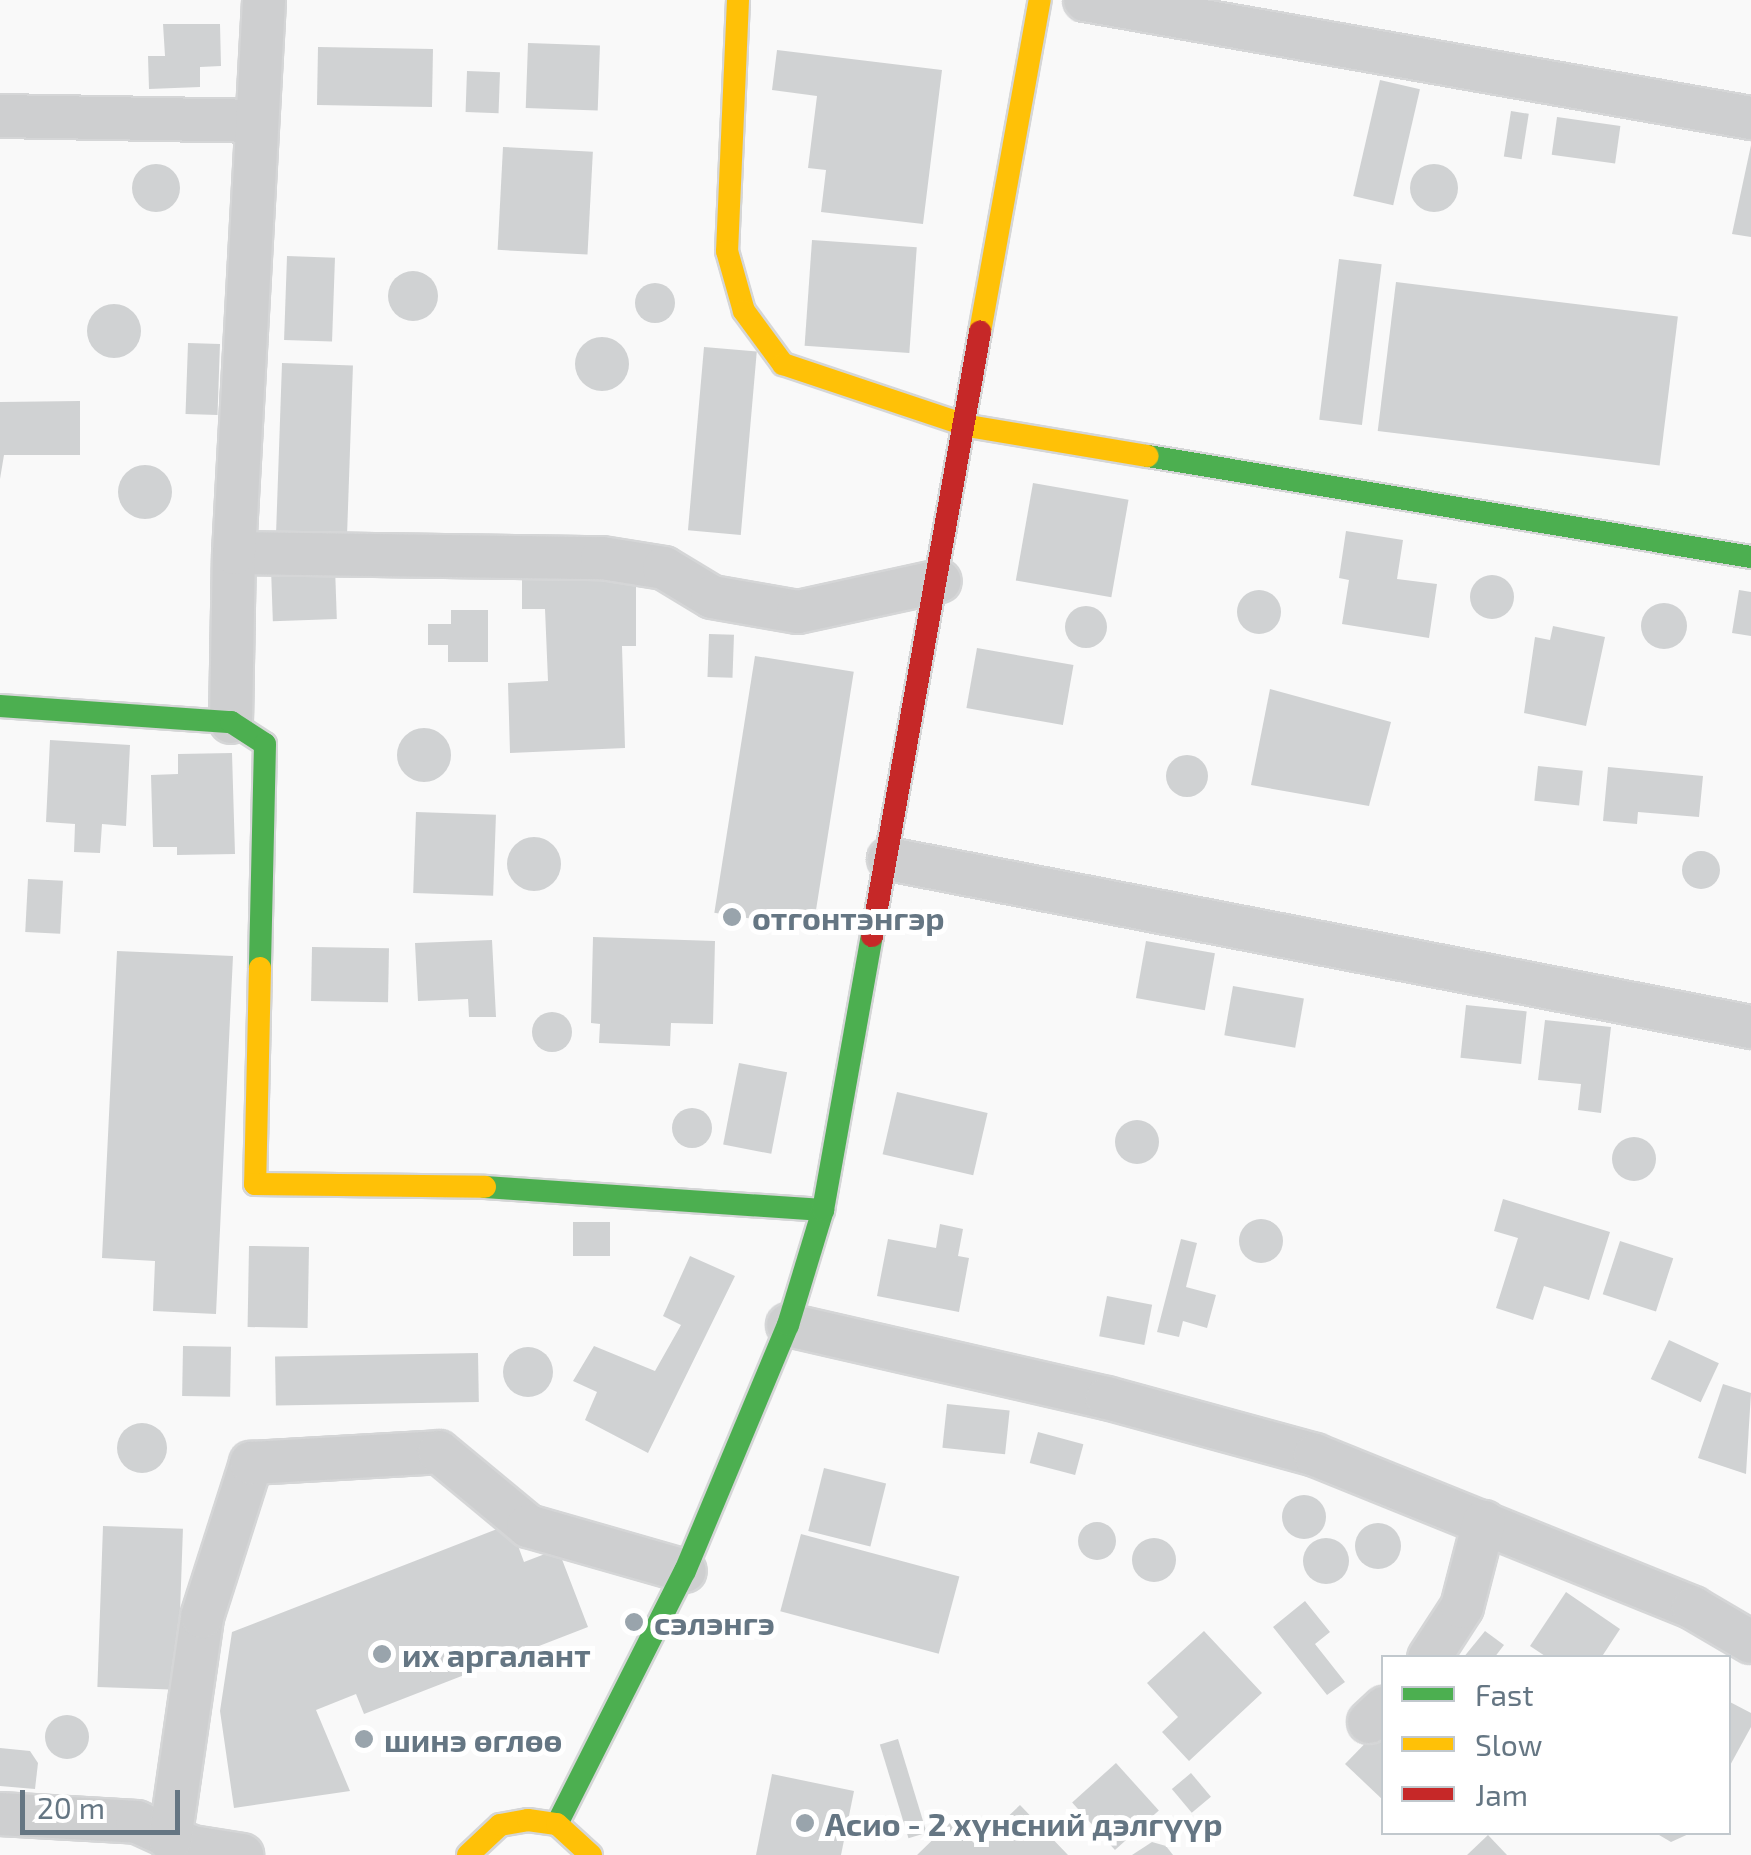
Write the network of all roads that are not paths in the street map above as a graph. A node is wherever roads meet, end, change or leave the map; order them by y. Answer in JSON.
{"nodes":[{"id":1,"x":264,"y":0,"type":"edge"},
{"id":2,"x":738,"y":0,"type":"edge"},
{"id":3,"x":1040,"y":0,"type":"edge"},
{"id":4,"x":1085,"y":0,"type":"edge"},
{"id":5,"x":0,"y":116,"type":"edge"},
{"id":6,"x":1751,"y":118,"type":"edge"},
{"id":7,"x":257,"y":121,"type":"junction"},
{"id":8,"x":968,"y":426,"type":"junction"},
{"id":9,"x":234,"y":553,"type":"junction"},
{"id":10,"x":1751,"y":557,"type":"edge"},
{"id":11,"x":940,"y":581,"type":"junction"},
{"id":12,"x":0,"y":706,"type":"edge"},
{"id":13,"x":231,"y":722,"type":"junction"},
{"id":14,"x":888,"y":859,"type":"junction"},
{"id":15,"x":1751,"y":1028,"type":"edge"},
{"id":16,"x":823,"y":1210,"type":"junction"},
{"id":17,"x":788,"y":1325,"type":"junction"},
{"id":18,"x":1484,"y":1522,"type":"junction"},
{"id":19,"x":686,"y":1571,"type":"junction"},
{"id":20,"x":1751,"y":1642,"type":"edge"},
{"id":21,"x":1431,"y":1655,"type":"edge"},
{"id":22,"x":0,"y":1814,"type":"edge"},
{"id":23,"x":556,"y":1824,"type":"junction"},
{"id":24,"x":170,"y":1840,"type":"junction"},
{"id":25,"x":242,"y":1855,"type":"edge"},
{"id":26,"x":468,"y":1855,"type":"edge"},
{"id":27,"x":591,"y":1855,"type":"edge"}],
"edges":[{"from":1,"to":7,"type":"street"},
{"from":2,"to":8,"type":"street"},
{"from":3,"to":8,"type":"street"},
{"from":4,"to":6,"type":"street"},
{"from":5,"to":7,"type":"street"},
{"from":7,"to":9,"type":"street"},
{"from":8,"to":10,"type":"street"},
{"from":8,"to":11,"type":"street"},
{"from":9,"to":11,"type":"street"},
{"from":9,"to":13,"type":"street"},
{"from":11,"to":14,"type":"street"},
{"from":12,"to":13,"type":"street"},
{"from":13,"to":16,"type":"street"},
{"from":14,"to":15,"type":"street"},
{"from":14,"to":16,"type":"street"},
{"from":16,"to":17,"type":"street"},
{"from":17,"to":18,"type":"street"},
{"from":17,"to":19,"type":"street"},
{"from":18,"to":20,"type":"street"},
{"from":18,"to":21,"type":"street"},
{"from":19,"to":23,"type":"street"},
{"from":19,"to":24,"type":"street"},
{"from":22,"to":24,"type":"street"},
{"from":23,"to":26,"type":"street"},
{"from":23,"to":27,"type":"street"},
{"from":24,"to":25,"type":"street"}]}
